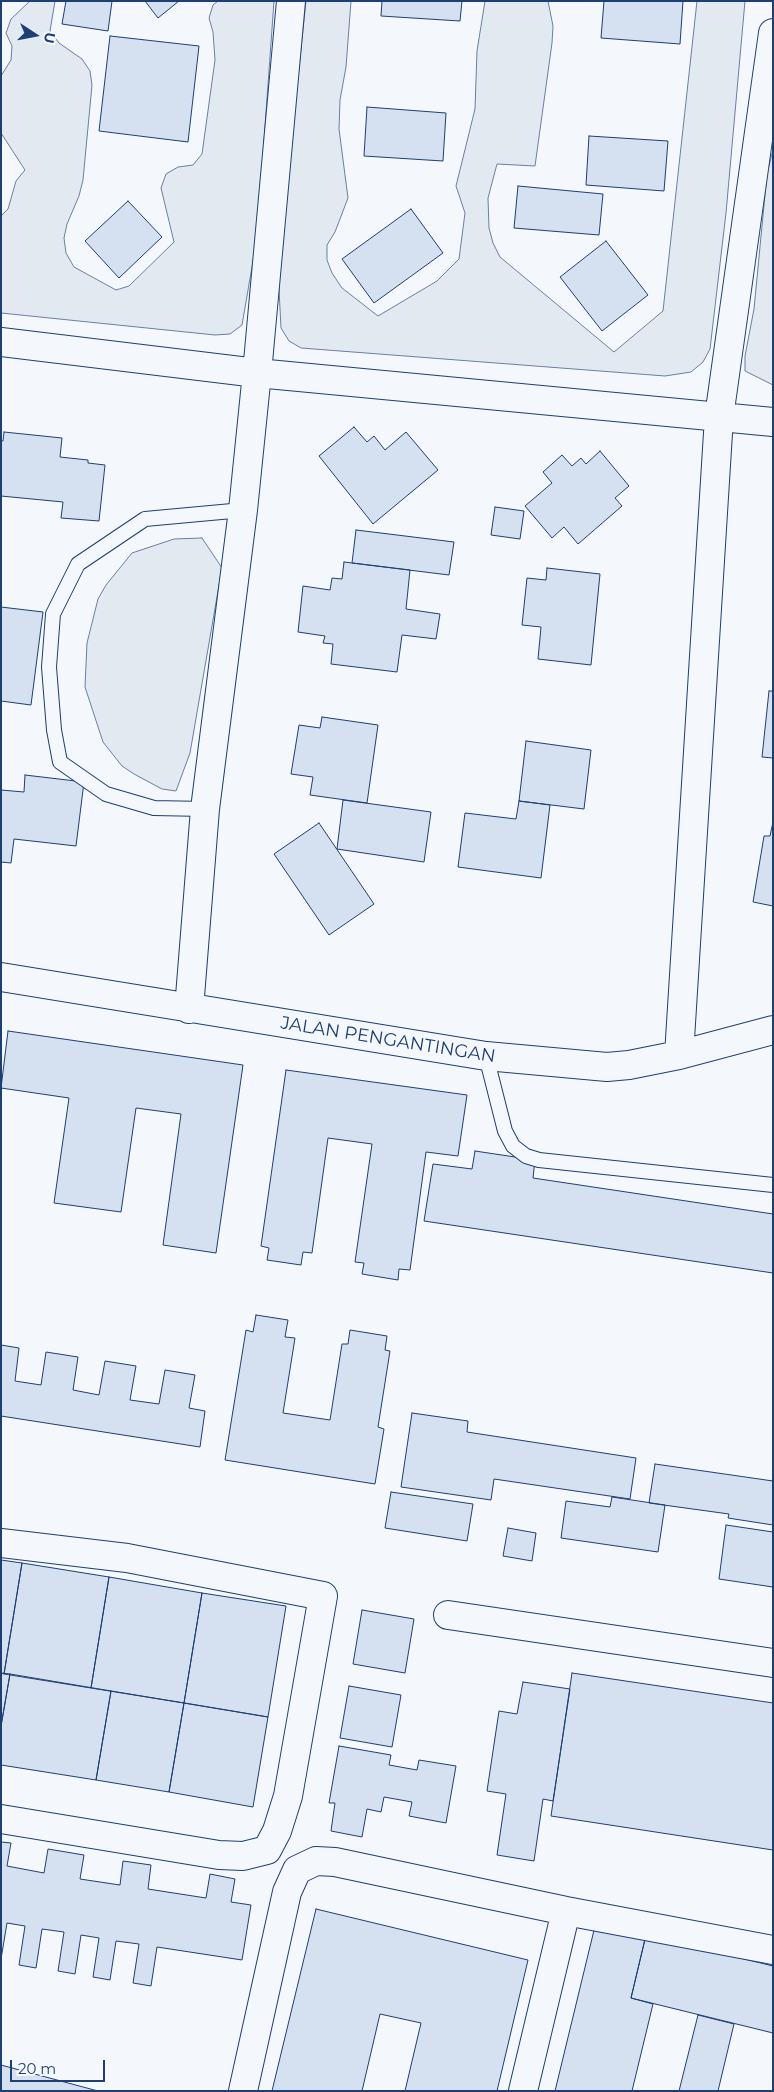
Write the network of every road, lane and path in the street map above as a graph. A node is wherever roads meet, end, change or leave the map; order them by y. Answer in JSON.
{"nodes":[{"id":1,"x":291,"y":1,"type":"edge"},
{"id":2,"x":773,"y":33,"type":"edge"},
{"id":3,"x":1,"y":342,"type":"edge"},
{"id":4,"x":258,"y":373,"type":"junction"},
{"id":5,"x":719,"y":416,"type":"junction"},
{"id":6,"x":773,"y":422,"type":"edge"},
{"id":7,"x":243,"y":510,"type":"junction"},
{"id":8,"x":205,"y":809,"type":"junction"},
{"id":9,"x":1,"y":977,"type":"edge"},
{"id":10,"x":189,"y":1009,"type":"junction"},
{"id":11,"x":773,"y":1030,"type":"edge"},
{"id":12,"x":679,"y":1055,"type":"junction"},
{"id":13,"x":486,"y":1056,"type":"junction"},
{"id":14,"x":773,"y":1185,"type":"edge"},
{"id":15,"x":1,"y":1544,"type":"edge"},
{"id":16,"x":448,"y":1615,"type":"dead end"},
{"id":17,"x":773,"y":1663,"type":"edge"},
{"id":18,"x":1,"y":1819,"type":"edge"},
{"id":19,"x":566,"y":1911,"type":"junction"},
{"id":20,"x":773,"y":1950,"type":"edge"},
{"id":21,"x":243,"y":2091,"type":"edge"},
{"id":22,"x":523,"y":2091,"type":"edge"}],
"edges":[{"from":1,"to":4,"type":"street"},
{"from":2,"to":5,"type":"street"},
{"from":3,"to":4,"type":"street"},
{"from":4,"to":5,"type":"street"},
{"from":4,"to":7,"type":"street"},
{"from":5,"to":6,"type":"street"},
{"from":5,"to":12,"type":"street"},
{"from":7,"to":8,"type":"street"},
{"from":7,"to":8,"type":"lane"},
{"from":8,"to":10,"type":"street"},
{"from":9,"to":10,"type":"street","name":"JALAN PENGANTINGAN"},
{"from":10,"to":13,"type":"street","name":"JALAN PENGANTINGAN"},
{"from":11,"to":12,"type":"street","name":"JALAN PENGANTINGAN"},
{"from":12,"to":13,"type":"street","name":"JALAN PENGANTINGAN"},
{"from":13,"to":14,"type":"lane"},
{"from":15,"to":18,"type":"street"},
{"from":16,"to":17,"type":"street"},
{"from":19,"to":20,"type":"street"},
{"from":19,"to":21,"type":"street"},
{"from":19,"to":22,"type":"street"}]}
